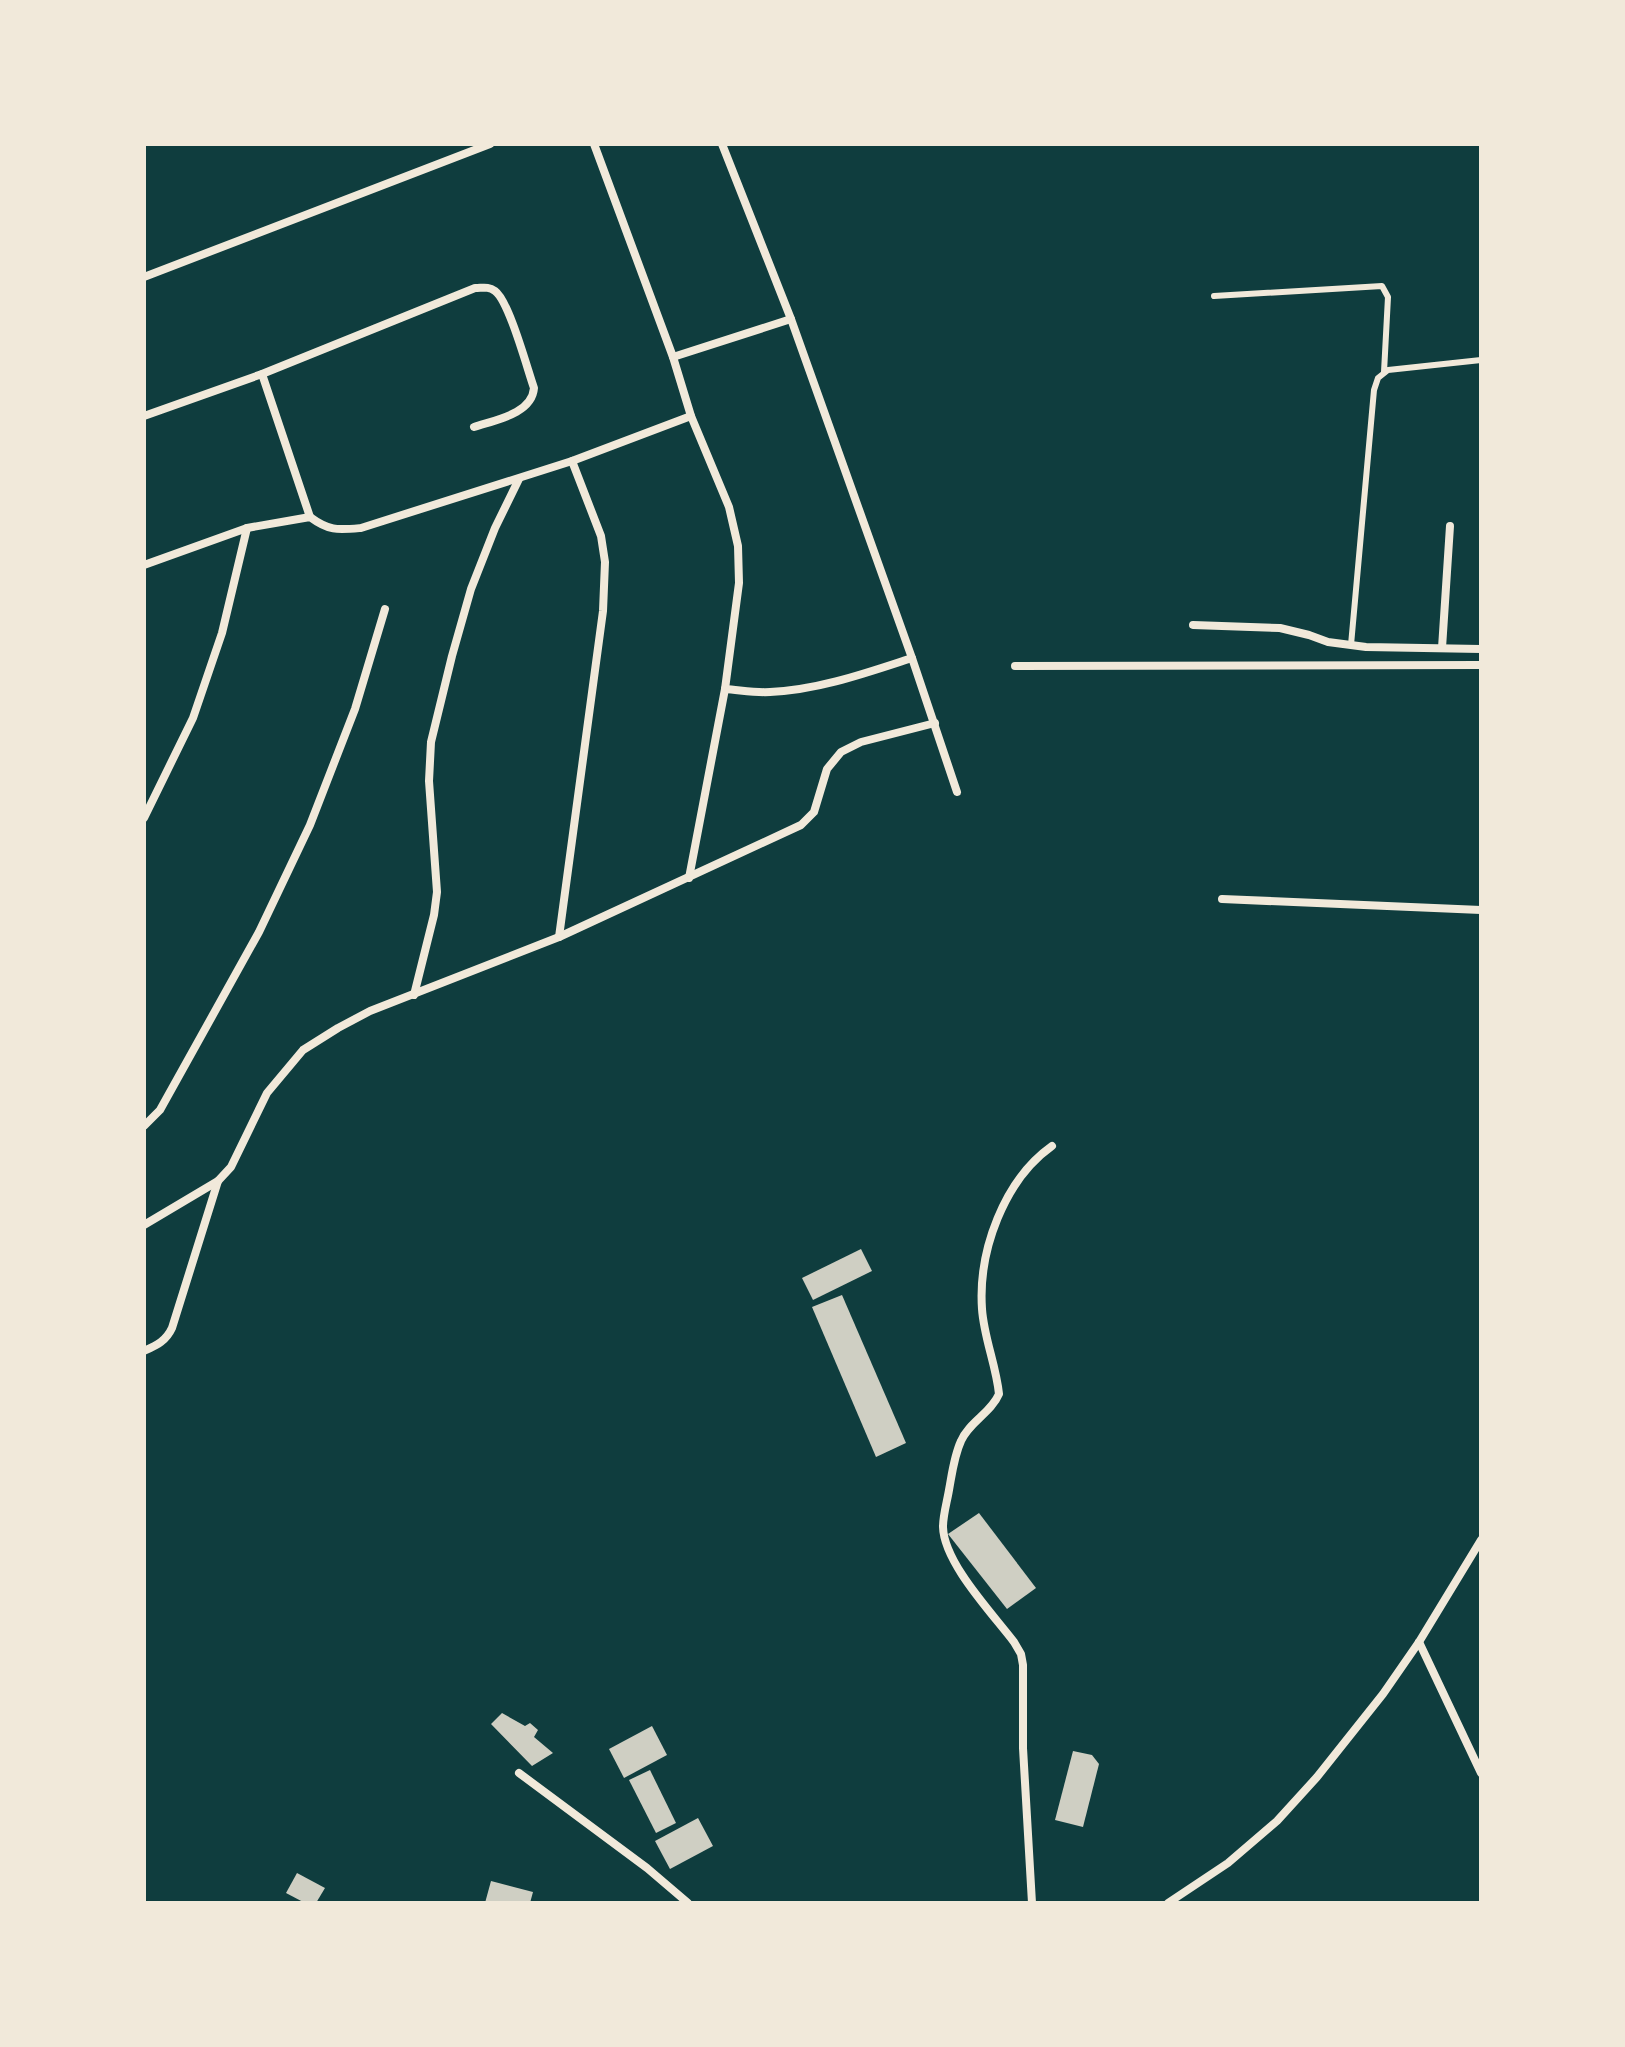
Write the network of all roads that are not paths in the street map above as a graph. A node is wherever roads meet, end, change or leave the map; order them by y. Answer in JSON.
{"nodes":[{"id":1,"x":489,"y":144,"type":"edge"},
{"id":2,"x":594,"y":144,"type":"edge"},
{"id":3,"x":722,"y":144,"type":"edge"},
{"id":4,"x":144,"y":277,"type":"edge"},
{"id":5,"x":1214,"y":296,"type":"dead end"},
{"id":6,"x":791,"y":319,"type":"junction"},
{"id":7,"x":673,"y":357,"type":"junction"},
{"id":8,"x":1481,"y":360,"type":"edge"},
{"id":9,"x":1384,"y":372,"type":"junction"},
{"id":10,"x":262,"y":374,"type":"junction"},
{"id":11,"x":144,"y":416,"type":"edge"},
{"id":12,"x":691,"y":416,"type":"junction"},
{"id":13,"x":474,"y":427,"type":"dead end"},
{"id":14,"x":572,"y":461,"type":"junction"},
{"id":15,"x":519,"y":479,"type":"junction"},
{"id":16,"x":310,"y":517,"type":"junction"},
{"id":17,"x":1450,"y":526,"type":"dead end"},
{"id":18,"x":247,"y":528,"type":"junction"},
{"id":19,"x":144,"y":565,"type":"edge"},
{"id":20,"x":385,"y":609,"type":"dead end"},
{"id":21,"x":1193,"y":625,"type":"dead end"},
{"id":22,"x":1351,"y":645,"type":"junction"},
{"id":23,"x":1442,"y":648,"type":"junction"},
{"id":24,"x":1481,"y":649,"type":"edge"},
{"id":25,"x":912,"y":658,"type":"junction"},
{"id":26,"x":1481,"y":665,"type":"edge"},
{"id":27,"x":1015,"y":666,"type":"dead end"},
{"id":28,"x":725,"y":689,"type":"junction"},
{"id":29,"x":935,"y":723,"type":"junction"},
{"id":30,"x":957,"y":792,"type":"dead end"},
{"id":31,"x":144,"y":818,"type":"edge"},
{"id":32,"x":689,"y":878,"type":"junction"},
{"id":33,"x":1222,"y":899,"type":"dead end"},
{"id":34,"x":1481,"y":910,"type":"edge"},
{"id":35,"x":559,"y":937,"type":"junction"},
{"id":36,"x":414,"y":995,"type":"junction"},
{"id":37,"x":144,"y":1126,"type":"edge"},
{"id":38,"x":1052,"y":1146,"type":"dead end"},
{"id":39,"x":218,"y":1181,"type":"junction"},
{"id":40,"x":144,"y":1225,"type":"edge"},
{"id":41,"x":144,"y":1351,"type":"edge"},
{"id":42,"x":1481,"y":1540,"type":"edge"},
{"id":43,"x":1419,"y":1642,"type":"junction"},
{"id":44,"x":519,"y":1773,"type":"dead end"},
{"id":45,"x":1481,"y":1773,"type":"edge"},
{"id":46,"x":688,"y":1903,"type":"edge"},
{"id":47,"x":1032,"y":1903,"type":"edge"},
{"id":48,"x":1168,"y":1903,"type":"edge"}],
"edges":[{"from":1,"to":4,"type":"street"},
{"from":2,"to":7,"type":"street"},
{"from":3,"to":6,"type":"street"},
{"from":5,"to":9,"type":"lane"},
{"from":6,"to":7,"type":"street"},
{"from":6,"to":25,"type":"street"},
{"from":7,"to":12,"type":"street"},
{"from":8,"to":9,"type":"lane"},
{"from":9,"to":22,"type":"lane"},
{"from":10,"to":11,"type":"street"},
{"from":10,"to":13,"type":"street"},
{"from":10,"to":16,"type":"street"},
{"from":12,"to":14,"type":"street"},
{"from":12,"to":28,"type":"street"},
{"from":14,"to":15,"type":"street"},
{"from":14,"to":35,"type":"street"},
{"from":15,"to":16,"type":"street"},
{"from":15,"to":36,"type":"street"},
{"from":16,"to":18,"type":"street"},
{"from":17,"to":23,"type":"street"},
{"from":18,"to":19,"type":"street"},
{"from":18,"to":31,"type":"street"},
{"from":20,"to":37,"type":"street"},
{"from":21,"to":22,"type":"street"},
{"from":22,"to":23,"type":"street"},
{"from":23,"to":24,"type":"street"},
{"from":25,"to":28,"type":"street"},
{"from":25,"to":29,"type":"street"},
{"from":26,"to":27,"type":"street"},
{"from":28,"to":32,"type":"street"},
{"from":29,"to":30,"type":"street"},
{"from":29,"to":32,"type":"street"},
{"from":32,"to":35,"type":"street"},
{"from":33,"to":34,"type":"street"},
{"from":35,"to":36,"type":"street"},
{"from":36,"to":39,"type":"street"},
{"from":38,"to":47,"type":"street"},
{"from":39,"to":40,"type":"street"},
{"from":39,"to":41,"type":"street"},
{"from":42,"to":43,"type":"street"},
{"from":43,"to":45,"type":"street"},
{"from":43,"to":48,"type":"street"},
{"from":44,"to":46,"type":"street"}]}
